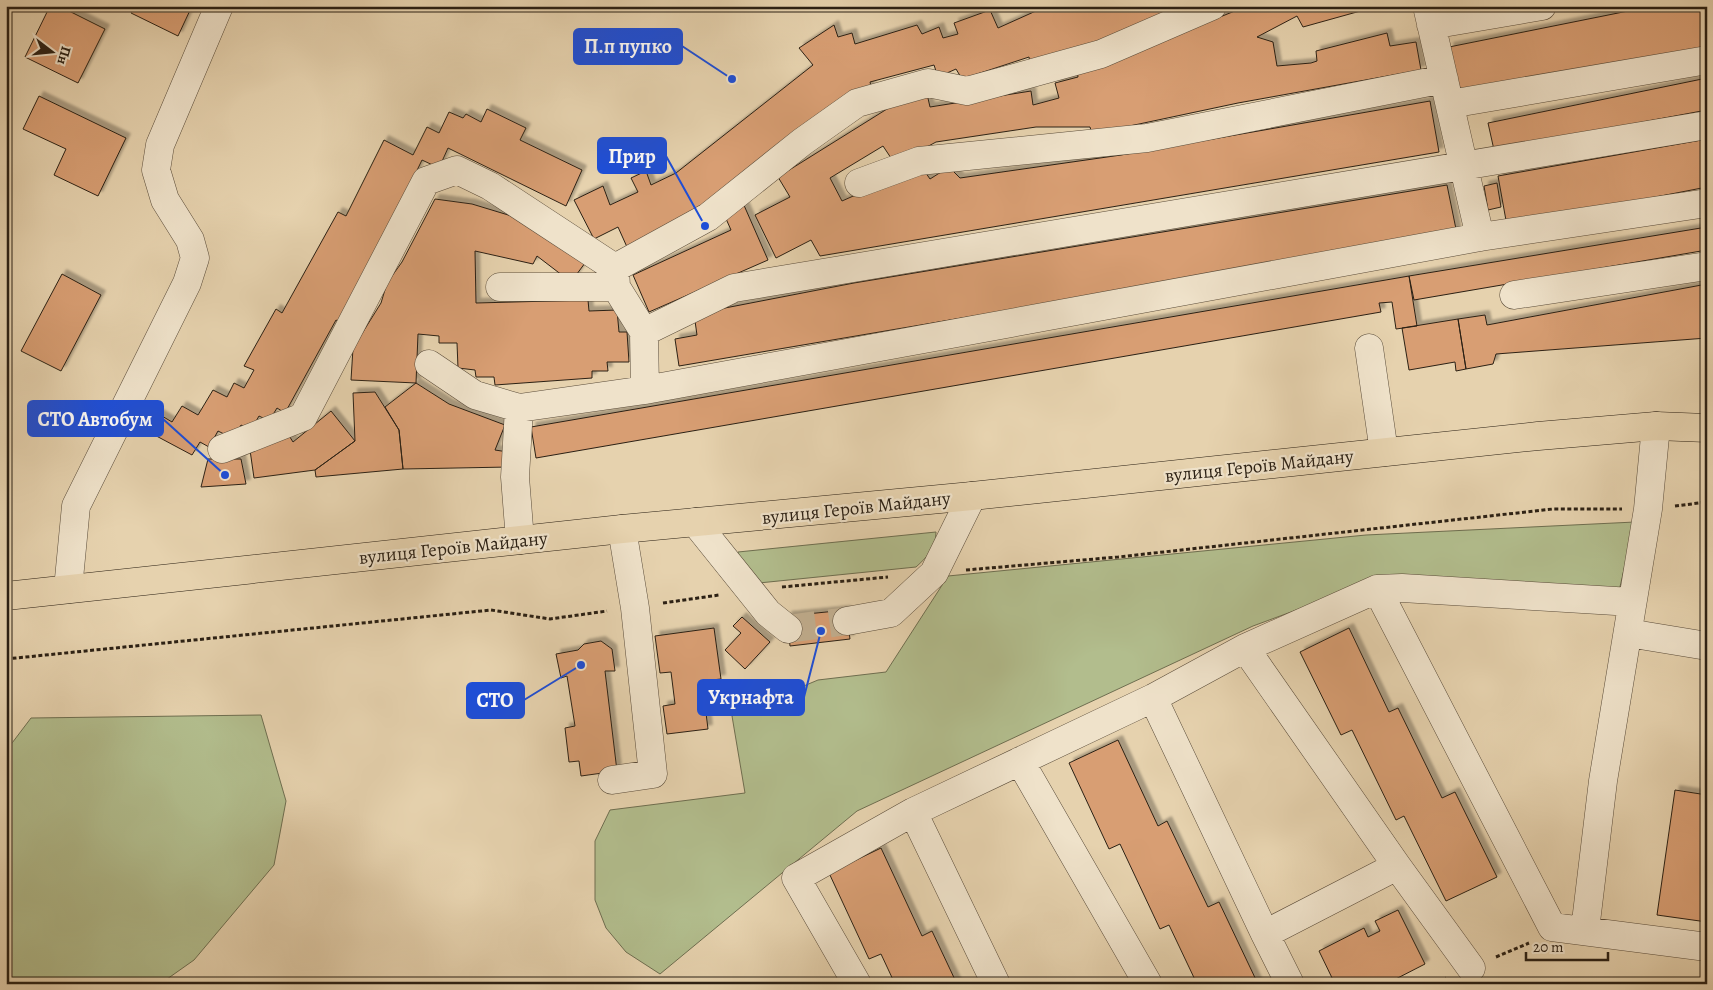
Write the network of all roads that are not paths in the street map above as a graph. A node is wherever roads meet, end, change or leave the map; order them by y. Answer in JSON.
{"nodes":[{"id":1,"x":219,"y":6,"type":"edge"},
{"id":2,"x":1212,"y":6,"type":"edge"},
{"id":3,"x":1542,"y":6,"type":"edge"},
{"id":4,"x":1429,"y":16,"type":"edge"},
{"id":5,"x":1707,"y":60,"type":"edge"},
{"id":6,"x":1447,"y":91,"type":"junction"},
{"id":7,"x":1707,"y":124,"type":"edge"},
{"id":8,"x":1464,"y":166,"type":"junction"},
{"id":9,"x":858,"y":183,"type":"dead end"},
{"id":10,"x":1707,"y":203,"type":"edge"},
{"id":11,"x":1480,"y":237,"type":"junction"},
{"id":12,"x":1707,"y":266,"type":"edge"},
{"id":13,"x":615,"y":277,"type":"junction"},
{"id":14,"x":500,"y":287,"type":"dead end"},
{"id":15,"x":1514,"y":295,"type":"dead end"},
{"id":16,"x":644,"y":332,"type":"junction"},
{"id":17,"x":1369,"y":348,"type":"dead end"},
{"id":18,"x":430,"y":364,"type":"dead end"},
{"id":19,"x":645,"y":390,"type":"junction"},
{"id":20,"x":519,"y":408,"type":"junction"},
{"id":21,"x":1656,"y":426,"type":"junction"},
{"id":22,"x":1707,"y":428,"type":"edge"},
{"id":23,"x":222,"y":449,"type":"dead end"},
{"id":24,"x":1384,"y":452,"type":"junction"},
{"id":25,"x":972,"y":496,"type":"junction"},
{"id":26,"x":695,"y":522,"type":"junction"},
{"id":27,"x":622,"y":529,"type":"junction"},
{"id":28,"x":520,"y":540,"type":"junction"},
{"id":29,"x":68,"y":589,"type":"junction"},
{"id":30,"x":1377,"y":589,"type":"junction"},
{"id":31,"x":6,"y":596,"type":"edge"},
{"id":32,"x":1632,"y":602,"type":"junction"},
{"id":33,"x":847,"y":621,"type":"tunnel mouth"},
{"id":34,"x":788,"y":629,"type":"dead end"},
{"id":35,"x":1628,"y":633,"type":"junction"},
{"id":36,"x":1707,"y":646,"type":"edge"},
{"id":37,"x":1245,"y":648,"type":"junction"},
{"id":38,"x":1153,"y":698,"type":"junction"},
{"id":39,"x":1020,"y":761,"type":"junction"},
{"id":40,"x":612,"y":780,"type":"dead end"},
{"id":41,"x":913,"y":812,"type":"junction"},
{"id":42,"x":1397,"y":866,"type":"junction"},
{"id":43,"x":1585,"y":930,"type":"junction"},
{"id":44,"x":1265,"y":934,"type":"junction"},
{"id":45,"x":1707,"y":947,"type":"edge"},
{"id":46,"x":1472,"y":968,"type":"dead end"},
{"id":47,"x":857,"y":984,"type":"edge"},
{"id":48,"x":996,"y":984,"type":"edge"},
{"id":49,"x":1148,"y":984,"type":"edge"},
{"id":50,"x":1290,"y":984,"type":"edge"}],
"edges":[{"from":1,"to":29,"type":"lane"},
{"from":2,"to":13,"type":"lane"},
{"from":3,"to":4,"type":"lane"},
{"from":4,"to":6,"type":"lane"},
{"from":5,"to":6,"type":"lane"},
{"from":6,"to":8,"type":"lane"},
{"from":6,"to":9,"type":"lane"},
{"from":7,"to":8,"type":"lane"},
{"from":8,"to":11,"type":"lane"},
{"from":8,"to":16,"type":"lane"},
{"from":10,"to":11,"type":"lane"},
{"from":11,"to":19,"type":"lane"},
{"from":12,"to":15,"type":"lane"},
{"from":13,"to":14,"type":"lane"},
{"from":13,"to":16,"type":"lane"},
{"from":13,"to":23,"type":"lane"},
{"from":16,"to":19,"type":"lane"},
{"from":17,"to":24,"type":"lane"},
{"from":18,"to":20,"type":"lane"},
{"from":19,"to":20,"type":"lane"},
{"from":20,"to":28,"type":"lane"},
{"from":21,"to":22,"type":"main road","name":"вулиця Героїв Майдану"},
{"from":21,"to":24,"type":"main road","name":"вулиця Героїв Майдану"},
{"from":21,"to":32,"type":"lane"},
{"from":24,"to":25,"type":"main road","name":"вулиця Героїв Майдану"},
{"from":25,"to":26,"type":"main road","name":"вулиця Героїв Майдану"},
{"from":25,"to":33,"type":"lane"},
{"from":26,"to":27,"type":"main road","name":"вулиця Героїв Майдану"},
{"from":26,"to":34,"type":"lane"},
{"from":27,"to":28,"type":"main road","name":"вулиця Героїв Майдану"},
{"from":27,"to":40,"type":"lane"},
{"from":28,"to":29,"type":"main road","name":"вулиця Героїв Майдану"},
{"from":29,"to":31,"type":"main road","name":"вулиця Героїв Майдану"},
{"from":30,"to":32,"type":"lane"},
{"from":30,"to":37,"type":"lane"},
{"from":30,"to":43,"type":"lane"},
{"from":32,"to":35,"type":"lane"},
{"from":35,"to":36,"type":"lane"},
{"from":35,"to":43,"type":"lane"},
{"from":37,"to":38,"type":"lane"},
{"from":37,"to":42,"type":"lane"},
{"from":38,"to":39,"type":"lane"},
{"from":38,"to":44,"type":"lane"},
{"from":39,"to":41,"type":"lane"},
{"from":39,"to":49,"type":"lane"},
{"from":41,"to":47,"type":"lane"},
{"from":41,"to":48,"type":"lane"},
{"from":42,"to":44,"type":"lane"},
{"from":42,"to":46,"type":"lane"},
{"from":43,"to":45,"type":"lane"},
{"from":44,"to":50,"type":"lane"}]}
